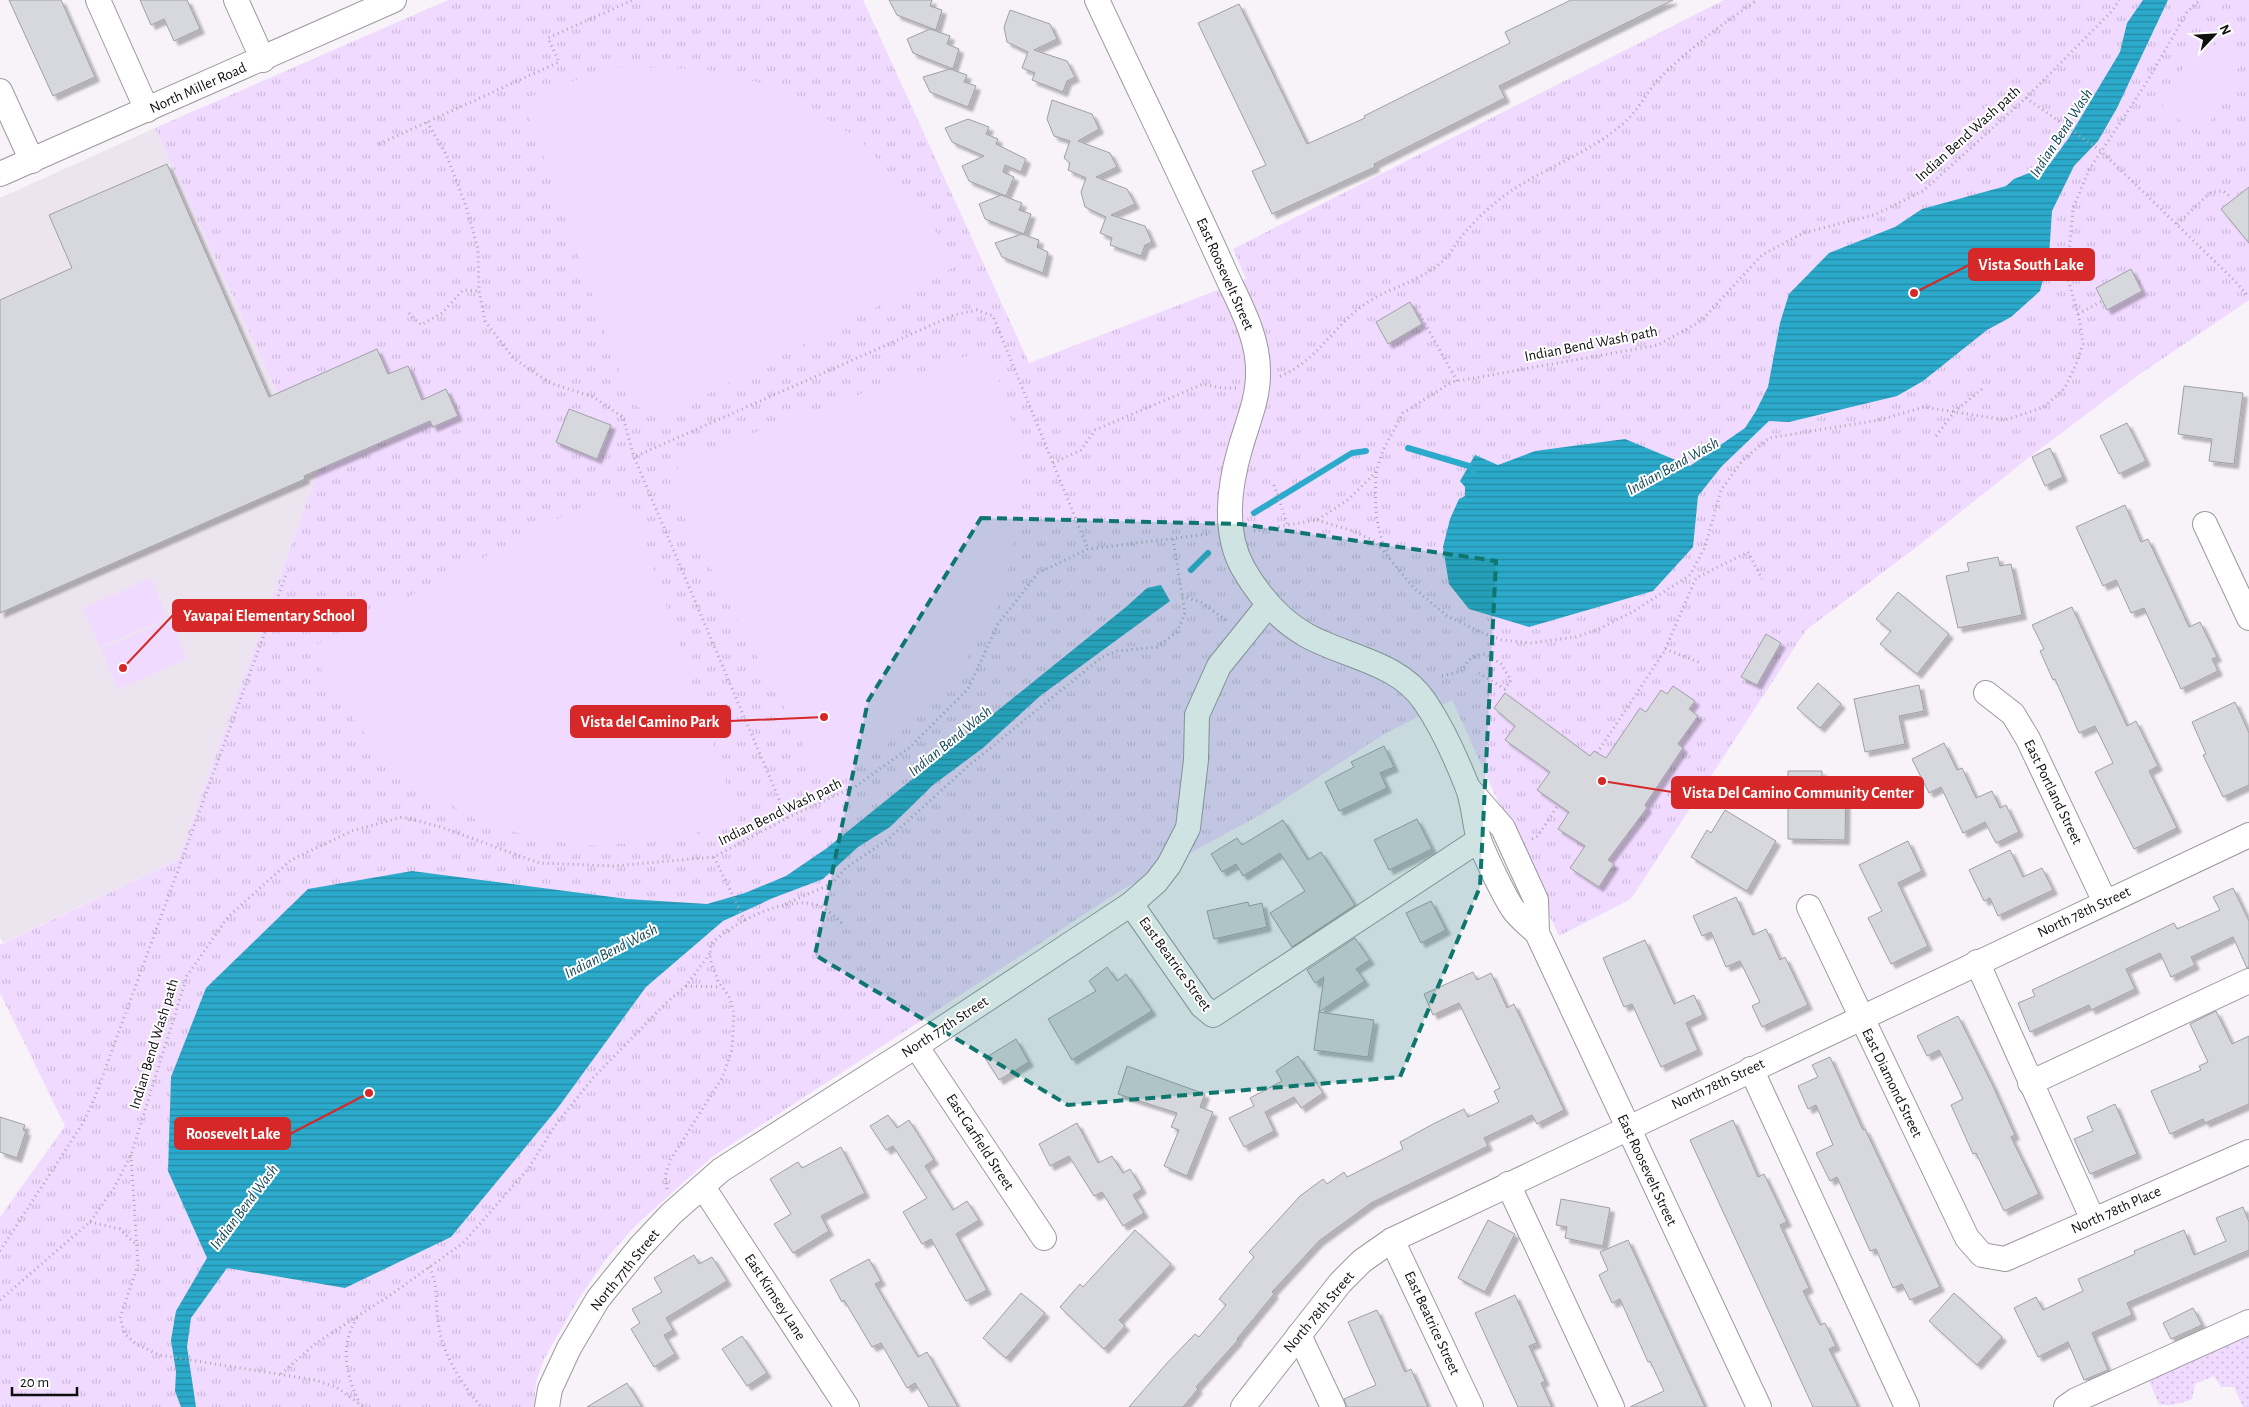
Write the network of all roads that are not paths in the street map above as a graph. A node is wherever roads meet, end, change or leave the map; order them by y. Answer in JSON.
{"nodes":[{"id":1,"x":98,"y":0,"type":"edge"},
{"id":2,"x":236,"y":0,"type":"edge"},
{"id":3,"x":1096,"y":0,"type":"edge"},
{"id":4,"x":382,"y":3,"type":"edge"},
{"id":5,"x":263,"y":60,"type":"junction"},
{"id":6,"x":0,"y":90,"type":"edge"},
{"id":7,"x":147,"y":110,"type":"junction"},
{"id":8,"x":32,"y":161,"type":"junction"},
{"id":9,"x":0,"y":174,"type":"edge"},
{"id":10,"x":2205,"y":524,"type":"dead end"},
{"id":11,"x":1268,"y":605,"type":"junction"},
{"id":12,"x":2249,"y":618,"type":"edge"},
{"id":13,"x":1986,"y":694,"type":"dead end"},
{"id":14,"x":1468,"y":788,"type":"junction"},
{"id":15,"x":2249,"y":835,"type":"edge"},
{"id":16,"x":1479,"y":840,"type":"junction"},
{"id":17,"x":2105,"y":902,"type":"junction"},
{"id":18,"x":1131,"y":904,"type":"junction"},
{"id":19,"x":1809,"y":907,"type":"dead end"},
{"id":20,"x":1537,"y":933,"type":"junction"},
{"id":21,"x":1977,"y":962,"type":"junction"},
{"id":22,"x":2249,"y":981,"type":"edge"},
{"id":23,"x":1860,"y":1018,"type":"junction"},
{"id":24,"x":916,"y":1046,"type":"junction"},
{"id":25,"x":1751,"y":1069,"type":"junction"},
{"id":26,"x":2030,"y":1083,"type":"junction"},
{"id":27,"x":1627,"y":1127,"type":"junction"},
{"id":28,"x":2249,"y":1152,"type":"edge"},
{"id":29,"x":1508,"y":1184,"type":"junction"},
{"id":30,"x":703,"y":1187,"type":"junction"},
{"id":31,"x":2093,"y":1220,"type":"junction"},
{"id":32,"x":1044,"y":1238,"type":"dead end"},
{"id":33,"x":1392,"y":1240,"type":"junction"},
{"id":34,"x":1982,"y":1255,"type":"joint"},
{"id":35,"x":2249,"y":1322,"type":"edge"},
{"id":36,"x":1299,"y":1335,"type":"junction"},
{"id":37,"x":548,"y":1407,"type":"edge"},
{"id":38,"x":847,"y":1407,"type":"edge"},
{"id":39,"x":1243,"y":1407,"type":"edge"},
{"id":40,"x":1333,"y":1407,"type":"edge"},
{"id":41,"x":1471,"y":1407,"type":"edge"},
{"id":42,"x":1612,"y":1407,"type":"edge"},
{"id":43,"x":1759,"y":1407,"type":"edge"},
{"id":44,"x":1907,"y":1407,"type":"edge"},
{"id":45,"x":2066,"y":1407,"type":"edge"}],
"edges":[{"from":1,"to":7,"type":"street"},
{"from":2,"to":5,"type":"street"},
{"from":3,"to":11,"type":"street","name":"East Roosevelt Street"},
{"from":4,"to":5,"type":"street","name":"North Miller Road"},
{"from":5,"to":7,"type":"street","name":"North Miller Road"},
{"from":6,"to":8,"type":"street"},
{"from":7,"to":8,"type":"street","name":"North Miller Road"},
{"from":8,"to":9,"type":"street","name":"North Miller Road"},
{"from":10,"to":12,"type":"street"},
{"from":11,"to":14,"type":"street","name":"East Roosevelt Street"},
{"from":11,"to":18,"type":"street","name":"North 77th Street"},
{"from":13,"to":17,"type":"street","name":"East Portland Street"},
{"from":14,"to":16,"type":"street","name":"East Roosevelt Street"},
{"from":14,"to":20,"type":"street","name":"East Roosevelt Street"},
{"from":15,"to":17,"type":"street","name":"North 78th Street"},
{"from":16,"to":18,"type":"street","name":"East Beatrice Street"},
{"from":16,"to":20,"type":"street","name":"East Roosevelt Street"},
{"from":17,"to":21,"type":"street","name":"North 78th Street"},
{"from":18,"to":24,"type":"street","name":"North 77th Street"},
{"from":19,"to":23,"type":"street","name":"East Diamond Street"},
{"from":20,"to":27,"type":"street","name":"East Roosevelt Street"},
{"from":21,"to":23,"type":"street","name":"North 78th Street"},
{"from":21,"to":26,"type":"street"},
{"from":22,"to":26,"type":"street"},
{"from":23,"to":25,"type":"street","name":"North 78th Street"},
{"from":23,"to":34,"type":"street","name":"East Diamond Street"},
{"from":24,"to":30,"type":"street","name":"North 77th Street"},
{"from":24,"to":32,"type":"street","name":"East Garfield Street"},
{"from":25,"to":27,"type":"street","name":"North 78th Street"},
{"from":25,"to":44,"type":"street"},
{"from":26,"to":31,"type":"street"},
{"from":27,"to":29,"type":"street","name":"North 78th Street"},
{"from":27,"to":43,"type":"street","name":"East Roosevelt Street"},
{"from":28,"to":31,"type":"street","name":"North 78th Place"},
{"from":29,"to":33,"type":"street","name":"North 78th Street"},
{"from":29,"to":42,"type":"street"},
{"from":30,"to":37,"type":"street","name":"North 77th Street"},
{"from":30,"to":38,"type":"street","name":"East Kimsey Lane"},
{"from":31,"to":34,"type":"street","name":"North 78th Place"},
{"from":33,"to":36,"type":"street","name":"North 78th Street"},
{"from":33,"to":41,"type":"street","name":"East Beatrice Street"},
{"from":35,"to":45,"type":"street"},
{"from":36,"to":39,"type":"street","name":"North 78th Street"},
{"from":36,"to":40,"type":"street"}]}
